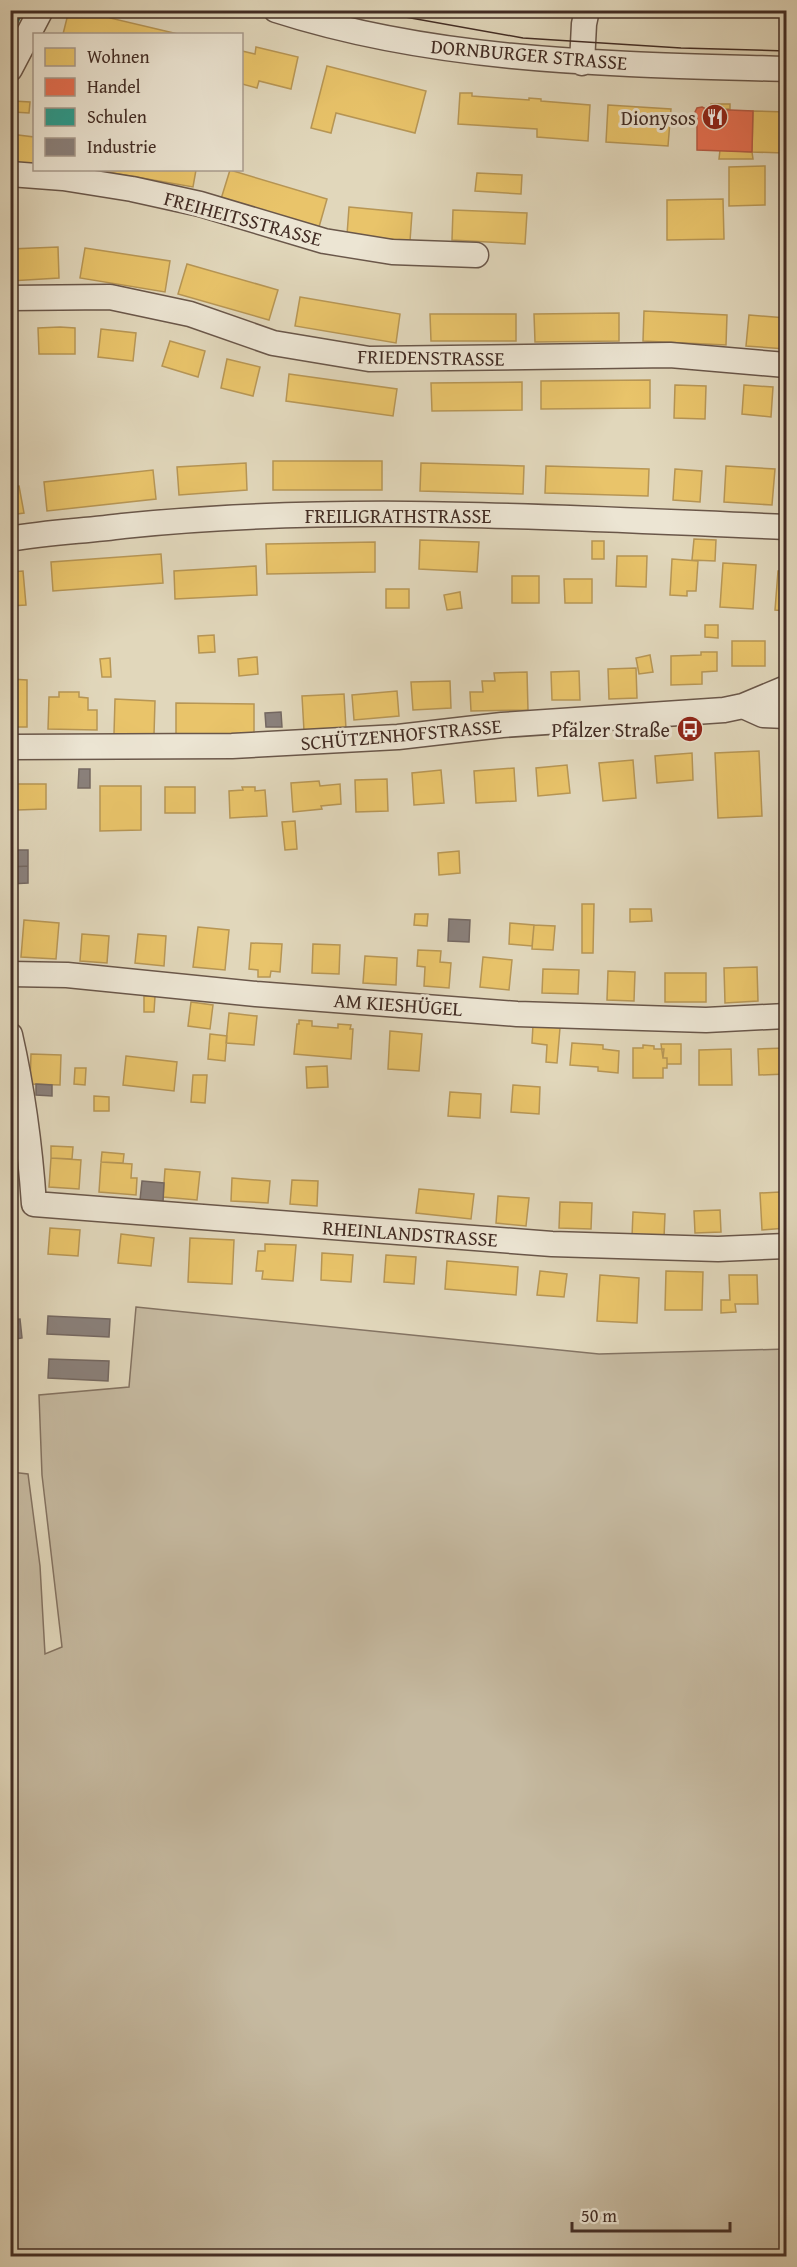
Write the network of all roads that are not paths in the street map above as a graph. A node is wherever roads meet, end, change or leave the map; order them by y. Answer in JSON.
{"nodes":[{"id":1,"x":41,"y":10,"type":"edge"},
{"id":2,"x":276,"y":10,"type":"edge"},
{"id":3,"x":587,"y":10,"type":"edge"},
{"id":4,"x":582,"y":63,"type":"junction"},
{"id":5,"x":10,"y":69,"type":"edge"},
{"id":6,"x":786,"y":69,"type":"edge"},
{"id":7,"x":10,"y":174,"type":"edge"},
{"id":8,"x":476,"y":255,"type":"dead end"},
{"id":9,"x":10,"y":298,"type":"edge"},
{"id":10,"x":786,"y":365,"type":"edge"},
{"id":11,"x":786,"y":527,"type":"edge"},
{"id":12,"x":10,"y":539,"type":"edge"},
{"id":13,"x":786,"y":688,"type":"edge"},
{"id":14,"x":743,"y":706,"type":"junction"},
{"id":15,"x":786,"y":716,"type":"edge"},
{"id":16,"x":10,"y":747,"type":"edge"},
{"id":17,"x":10,"y":974,"type":"edge"},
{"id":18,"x":786,"y":1016,"type":"edge"},
{"id":19,"x":10,"y":1035,"type":"edge"},
{"id":20,"x":786,"y":1246,"type":"edge"}],
"edges":[{"from":1,"to":5,"type":"street"},
{"from":2,"to":4,"type":"street","name":"DORNBURGER STRASSE"},
{"from":3,"to":4,"type":"street"},
{"from":4,"to":6,"type":"street","name":"DORNBURGER STRASSE"},
{"from":7,"to":8,"type":"street","name":"FREIHEITSSTRASSE"},
{"from":9,"to":10,"type":"street","name":"FRIEDENSTRASSE"},
{"from":11,"to":12,"type":"street","name":"FREILIGRATHSTRASSE"},
{"from":13,"to":14,"type":"street","name":"SCHÜTZENHOFSTRASSE"},
{"from":14,"to":15,"type":"street"},
{"from":14,"to":16,"type":"street","name":"SCHÜTZENHOFSTRASSE"},
{"from":17,"to":18,"type":"street","name":"AM KIESHÜGEL"},
{"from":19,"to":20,"type":"street","name":"RHEINLANDSTRASSE"}]}
